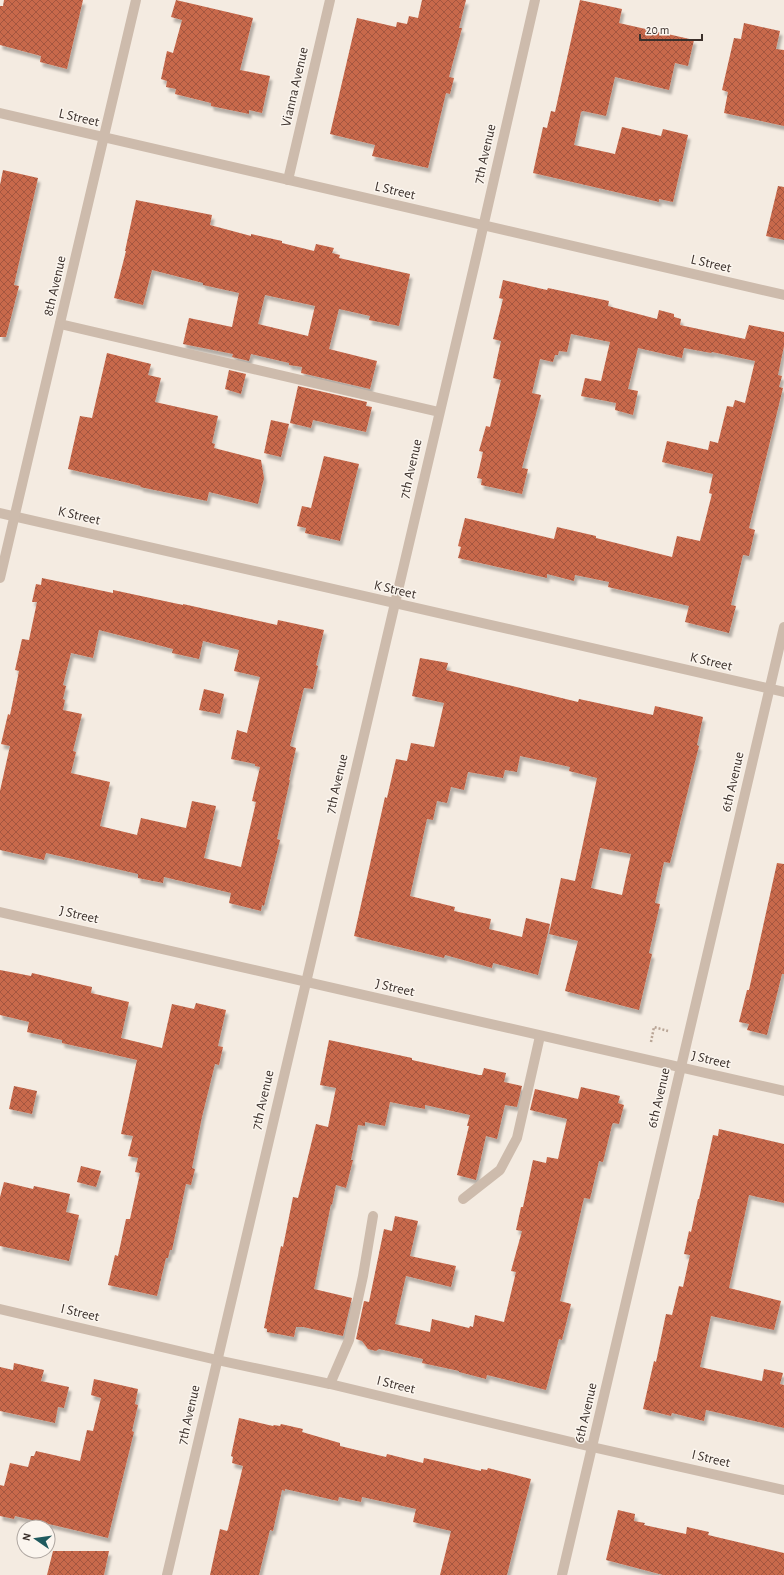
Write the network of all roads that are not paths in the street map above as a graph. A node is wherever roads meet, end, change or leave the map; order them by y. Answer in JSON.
{"nodes":[{"id":1,"x":136,"y":0,"type":"edge"},
{"id":2,"x":330,"y":0,"type":"edge"},
{"id":3,"x":535,"y":0,"type":"edge"},
{"id":4,"x":0,"y":113,"type":"edge"},
{"id":5,"x":104,"y":138,"type":"junction"},
{"id":6,"x":288,"y":180,"type":"junction"},
{"id":7,"x":483,"y":226,"type":"junction"},
{"id":8,"x":784,"y":295,"type":"edge"},
{"id":9,"x":60,"y":324,"type":"junction"},
{"id":10,"x":439,"y":412,"type":"junction"},
{"id":11,"x":0,"y":513,"type":"edge"},
{"id":12,"x":14,"y":516,"type":"junction"},
{"id":13,"x":0,"y":578,"type":"edge"},
{"id":14,"x":394,"y":604,"type":"junction"},
{"id":15,"x":784,"y":626,"type":"edge"},
{"id":16,"x":770,"y":689,"type":"junction"},
{"id":17,"x":784,"y":692,"type":"edge"},
{"id":18,"x":0,"y":912,"type":"edge"},
{"id":19,"x":306,"y":981,"type":"junction"},
{"id":20,"x":540,"y":1036,"type":"junction"},
{"id":21,"x":681,"y":1068,"type":"junction"},
{"id":22,"x":784,"y":1091,"type":"edge"},
{"id":23,"x":463,"y":1199,"type":"dead end"},
{"id":24,"x":372,"y":1216,"type":"dead end"},
{"id":25,"x":0,"y":1309,"type":"edge"},
{"id":26,"x":217,"y":1360,"type":"junction"},
{"id":27,"x":330,"y":1384,"type":"junction"},
{"id":28,"x":592,"y":1448,"type":"junction"},
{"id":29,"x":784,"y":1490,"type":"edge"},
{"id":30,"x":167,"y":1575,"type":"edge"},
{"id":31,"x":562,"y":1575,"type":"edge"}],
"edges":[{"from":1,"to":5,"type":"street","name":"8th Avenue"},
{"from":2,"to":6,"type":"street","name":"Vianna Avenue"},
{"from":3,"to":7,"type":"street","name":"7th Avenue"},
{"from":4,"to":5,"type":"street","name":"L Street"},
{"from":5,"to":6,"type":"street","name":"L Street"},
{"from":5,"to":9,"type":"street","name":"8th Avenue"},
{"from":6,"to":7,"type":"street","name":"L Street"},
{"from":7,"to":8,"type":"street","name":"L Street"},
{"from":7,"to":10,"type":"street","name":"7th Avenue"},
{"from":9,"to":10,"type":"street"},
{"from":9,"to":12,"type":"street","name":"8th Avenue"},
{"from":10,"to":14,"type":"street","name":"7th Avenue"},
{"from":11,"to":12,"type":"street","name":"K Street"},
{"from":12,"to":13,"type":"street","name":"8th Avenue"},
{"from":12,"to":14,"type":"street","name":"K Street"},
{"from":14,"to":16,"type":"street","name":"K Street"},
{"from":14,"to":19,"type":"street","name":"7th Avenue"},
{"from":15,"to":16,"type":"street","name":"6th Avenue"},
{"from":16,"to":17,"type":"street","name":"K Street"},
{"from":16,"to":21,"type":"street","name":"6th Avenue"},
{"from":18,"to":19,"type":"street","name":"J Street"},
{"from":19,"to":20,"type":"street","name":"J Street"},
{"from":19,"to":26,"type":"street","name":"7th Avenue"},
{"from":20,"to":21,"type":"street","name":"J Street"},
{"from":20,"to":23,"type":"street"},
{"from":21,"to":22,"type":"street","name":"J Street"},
{"from":21,"to":28,"type":"street","name":"6th Avenue"},
{"from":24,"to":27,"type":"street"},
{"from":25,"to":26,"type":"street","name":"I Street"},
{"from":26,"to":27,"type":"street","name":"I Street"},
{"from":26,"to":30,"type":"street","name":"7th Avenue"},
{"from":27,"to":28,"type":"street","name":"I Street"},
{"from":28,"to":29,"type":"street","name":"I Street"},
{"from":28,"to":31,"type":"street","name":"6th Avenue"}]}
